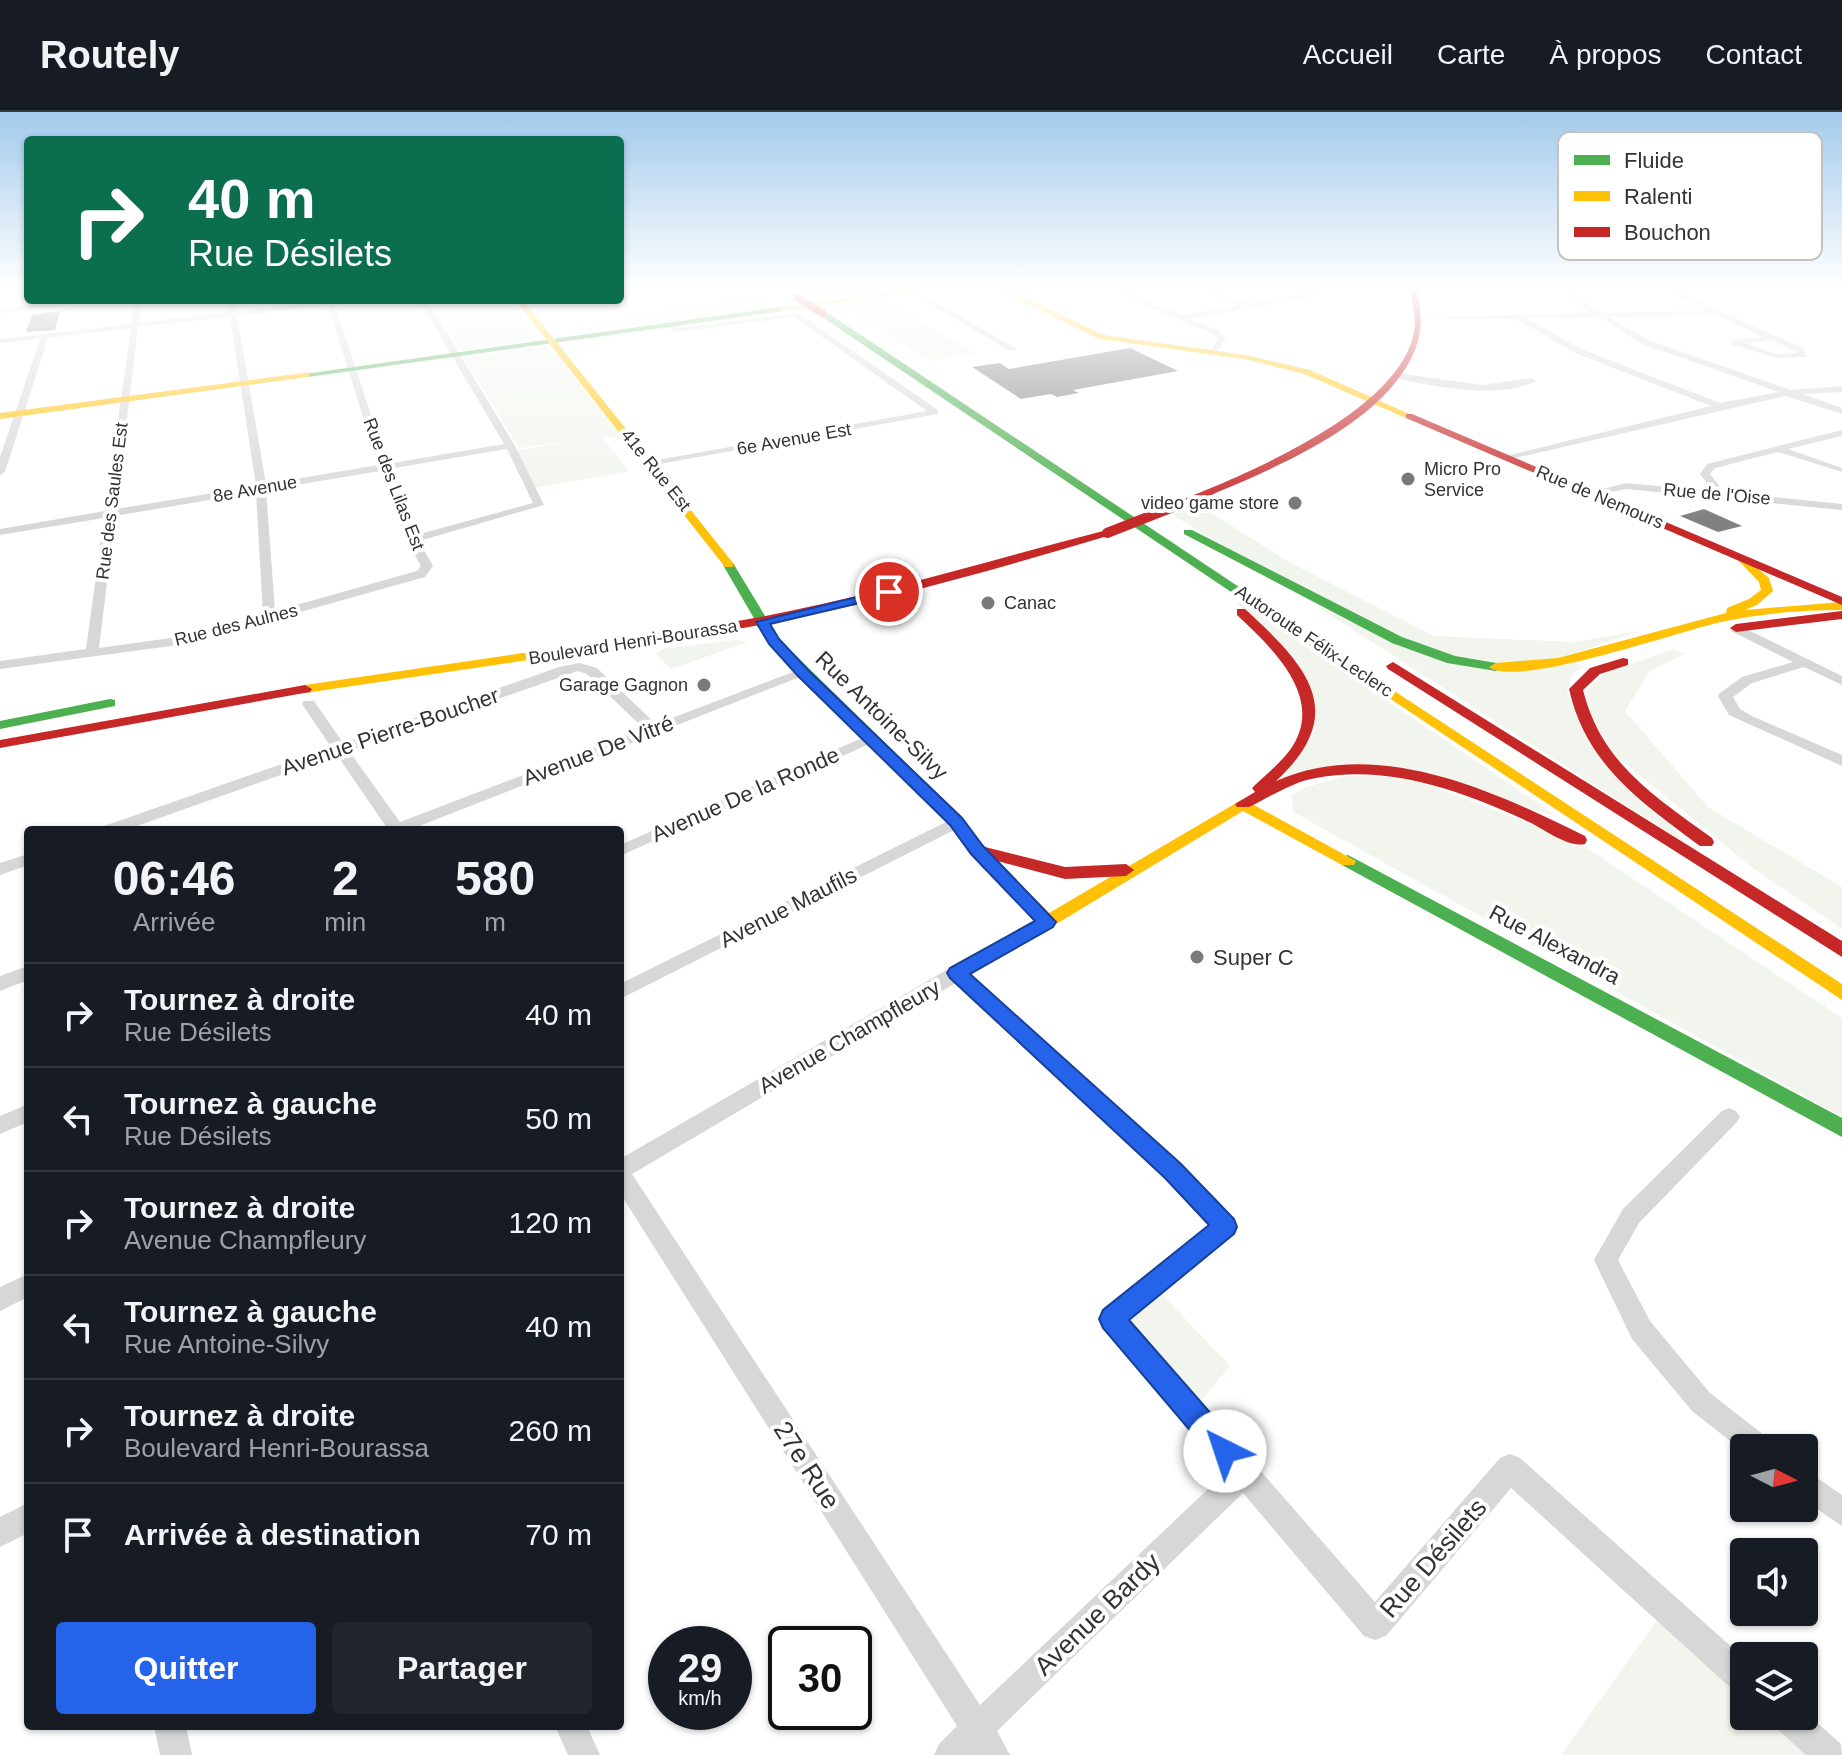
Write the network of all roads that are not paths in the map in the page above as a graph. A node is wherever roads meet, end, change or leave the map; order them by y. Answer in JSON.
{"nodes":[{"id":1,"x":36,"y":366,"type":"edge"},
{"id":2,"x":130,"y":366,"type":"edge"},
{"id":3,"x":243,"y":366,"type":"edge"},
{"id":4,"x":370,"y":366,"type":"edge"},
{"id":5,"x":463,"y":366,"type":"edge"},
{"id":6,"x":572,"y":366,"type":"edge"},
{"id":7,"x":885,"y":366,"type":"edge"},
{"id":8,"x":909,"y":366,"type":"edge"},
{"id":9,"x":922,"y":366,"type":"edge"},
{"id":10,"x":1281,"y":366,"type":"edge"},
{"id":11,"x":1387,"y":366,"type":"edge"},
{"id":12,"x":1402,"y":366,"type":"edge"},
{"id":13,"x":1616,"y":366,"type":"edge"},
{"id":14,"x":1710,"y":366,"type":"edge"},
{"id":15,"x":353,"y":368,"type":"junction"},
{"id":16,"x":1397,"y":376,"type":"junction"},
{"id":17,"x":1532,"y":381,"type":"dead end"},
{"id":18,"x":246,"y":383,"type":"junction"},
{"id":19,"x":1842,"y":389,"type":"edge"},
{"id":20,"x":1786,"y":393,"type":"junction"},
{"id":21,"x":1365,"y":397,"type":"junction"},
{"id":22,"x":125,"y":399,"type":"junction"},
{"id":23,"x":1720,"y":406,"type":"junction"},
{"id":24,"x":1842,"y":411,"type":"edge"},
{"id":25,"x":21,"y":414,"type":"junction"},
{"id":26,"x":0,"y":416,"type":"edge"},
{"id":27,"x":1348,"y":418,"type":"junction"},
{"id":28,"x":1415,"y":418,"type":"junction"},
{"id":29,"x":1842,"y":433,"type":"edge"},
{"id":30,"x":510,"y":446,"type":"junction"},
{"id":31,"x":1775,"y":448,"type":"junction"},
{"id":32,"x":1509,"y":458,"type":"junction"},
{"id":33,"x":652,"y":464,"type":"junction"},
{"id":34,"x":385,"y":467,"type":"junction"},
{"id":35,"x":1838,"y":470,"type":"dead end"},
{"id":36,"x":0,"y":472,"type":"edge"},
{"id":37,"x":261,"y":488,"type":"junction"},
{"id":38,"x":1592,"y":493,"type":"junction"},
{"id":39,"x":1720,"y":494,"type":"junction"},
{"id":40,"x":1172,"y":502,"type":"junction"},
{"id":41,"x":1842,"y":507,"type":"edge"},
{"id":42,"x":111,"y":513,"type":"junction"},
{"id":43,"x":0,"y":532,"type":"edge"},
{"id":44,"x":1188,"y":532,"type":"junction"},
{"id":45,"x":412,"y":539,"type":"junction"},
{"id":46,"x":1167,"y":543,"type":"junction"},
{"id":47,"x":1743,"y":559,"type":"junction"},
{"id":48,"x":421,"y":574,"type":"joint"},
{"id":49,"x":1842,"y":604,"type":"edge"},
{"id":50,"x":759,"y":615,"type":"junction"},
{"id":51,"x":1842,"y":615,"type":"edge"},
{"id":52,"x":269,"y":618,"type":"junction"},
{"id":53,"x":1713,"y":618,"type":"junction"},
{"id":54,"x":1331,"y":628,"type":"dead end"},
{"id":55,"x":1736,"y":628,"type":"junction"},
{"id":56,"x":1372,"y":653,"type":"dead end"},
{"id":57,"x":92,"y":654,"type":"junction"},
{"id":58,"x":1803,"y":663,"type":"junction"},
{"id":59,"x":0,"y":665,"type":"edge"},
{"id":60,"x":803,"y":673,"type":"junction"},
{"id":61,"x":259,"y":678,"type":"dead end"},
{"id":62,"x":1842,"y":681,"type":"edge"},
{"id":63,"x":133,"y":699,"type":"dead end"},
{"id":64,"x":309,"y":704,"type":"dead end"},
{"id":65,"x":0,"y":725,"type":"edge"},
{"id":66,"x":653,"y":729,"type":"junction"},
{"id":67,"x":871,"y":738,"type":"junction"},
{"id":68,"x":0,"y":744,"type":"edge"},
{"id":69,"x":340,"y":748,"type":"junction"},
{"id":70,"x":1842,"y":761,"type":"edge"},
{"id":71,"x":1243,"y":804,"type":"junction"},
{"id":72,"x":956,"y":822,"type":"junction"},
{"id":73,"x":121,"y":826,"type":"edge"},
{"id":74,"x":393,"y":826,"type":"edge"},
{"id":75,"x":406,"y":826,"type":"edge"},
{"id":76,"x":624,"y":849,"type":"edge"},
{"id":77,"x":977,"y":850,"type":"junction"},
{"id":78,"x":24,"y":860,"type":"edge"},
{"id":79,"x":0,"y":869,"type":"edge"},
{"id":80,"x":1132,"y":870,"type":"junction"},
{"id":81,"x":1723,"y":913,"type":"junction"},
{"id":82,"x":1047,"y":922,"type":"junction"},
{"id":83,"x":1842,"y":934,"type":"edge"},
{"id":84,"x":1842,"y":950,"type":"edge"},
{"id":85,"x":957,"y":973,"type":"junction"},
{"id":86,"x":24,"y":975,"type":"edge"},
{"id":87,"x":0,"y":984,"type":"edge"},
{"id":88,"x":624,"y":990,"type":"edge"},
{"id":89,"x":1842,"y":993,"type":"edge"},
{"id":90,"x":24,"y":1115,"type":"edge"},
{"id":91,"x":1729,"y":1117,"type":"dead end"},
{"id":92,"x":0,"y":1125,"type":"edge"},
{"id":93,"x":1842,"y":1128,"type":"edge"},
{"id":94,"x":624,"y":1170,"type":"edge"},
{"id":95,"x":624,"y":1178,"type":"edge"},
{"id":96,"x":24,"y":1287,"type":"edge"},
{"id":97,"x":0,"y":1299,"type":"edge"},
{"id":98,"x":1742,"y":1434,"type":"edge"},
{"id":99,"x":1244,"y":1473,"type":"junction"},
{"id":100,"x":1818,"y":1494,"type":"edge"},
{"id":101,"x":1842,"y":1512,"type":"edge"},
{"id":102,"x":24,"y":1519,"type":"edge"},
{"id":103,"x":0,"y":1533,"type":"edge"},
{"id":104,"x":1730,"y":1666,"type":"edge"},
{"id":105,"x":171,"y":1730,"type":"edge"},
{"id":106,"x":573,"y":1730,"type":"edge"},
{"id":107,"x":977,"y":1730,"type":"junction"},
{"id":108,"x":1802,"y":1730,"type":"edge"},
{"id":109,"x":176,"y":1755,"type":"edge"},
{"id":110,"x":584,"y":1755,"type":"edge"},
{"id":111,"x":950,"y":1755,"type":"edge"},
{"id":112,"x":994,"y":1755,"type":"edge"},
{"id":113,"x":1830,"y":1755,"type":"edge"}],
"edges":[{"from":1,"to":25,"type":"street"},
{"from":2,"to":22,"type":"street","name":"Rue des Saules Est"},
{"from":3,"to":18,"type":"street"},
{"from":4,"to":15,"type":"main road"},
{"from":5,"to":30,"type":"street"},
{"from":6,"to":33,"type":"main road","name":"41e Rue Est"},
{"from":7,"to":33,"type":"street","name":"6e Avenue Est"},
{"from":8,"to":46,"type":"main road","name":"Autoroute Félix-Leclerc"},
{"from":9,"to":44,"type":"main road","name":"Autoroute Félix-Leclerc"},
{"from":10,"to":21,"type":"main road","name":"Rue de Nemours"},
{"from":11,"to":21,"type":"main road","name":"Boulevard Henri-Bourassa"},
{"from":12,"to":16,"type":"main road","name":"Boulevard Henri-Bourassa"},
{"from":13,"to":23,"type":"street"},
{"from":14,"to":20,"type":"street"},
{"from":15,"to":18,"type":"main road"},
{"from":15,"to":34,"type":"street","name":"Rue des Lilas Est"},
{"from":16,"to":17,"type":"street"},
{"from":16,"to":21,"type":"main road","name":"Boulevard Henri-Bourassa"},
{"from":18,"to":22,"type":"main road"},
{"from":18,"to":37,"type":"street"},
{"from":19,"to":20,"type":"street"},
{"from":20,"to":23,"type":"street"},
{"from":20,"to":24,"type":"street"},
{"from":21,"to":27,"type":"main road","name":"Boulevard Henri-Bourassa"},
{"from":21,"to":28,"type":"main road","name":"Rue de Nemours"},
{"from":21,"to":40,"type":"main road","name":"Boulevard Henri-Bourassa"},
{"from":22,"to":25,"type":"main road"},
{"from":22,"to":42,"type":"street","name":"Rue des Saules Est"},
{"from":23,"to":32,"type":"street"},
{"from":25,"to":26,"type":"main road"},
{"from":25,"to":36,"type":"street"},
{"from":27,"to":28,"type":"main road"},
{"from":27,"to":40,"type":"main road","name":"Boulevard Henri-Bourassa"},
{"from":28,"to":32,"type":"main road","name":"Rue de Nemours"},
{"from":29,"to":31,"type":"street"},
{"from":30,"to":34,"type":"street","name":"8e Avenue"},
{"from":30,"to":45,"type":"street"},
{"from":31,"to":35,"type":"street"},
{"from":31,"to":39,"type":"street"},
{"from":32,"to":38,"type":"main road","name":"Rue de Nemours"},
{"from":33,"to":50,"type":"main road","name":"41e Rue Est"},
{"from":34,"to":37,"type":"street","name":"8e Avenue"},
{"from":34,"to":45,"type":"street","name":"Rue des Lilas Est"},
{"from":37,"to":42,"type":"street","name":"8e Avenue"},
{"from":37,"to":52,"type":"street"},
{"from":38,"to":39,"type":"street","name":"Rue de l'Oise"},
{"from":38,"to":47,"type":"main road","name":"Rue de Nemours"},
{"from":39,"to":41,"type":"street","name":"Rue de l'Oise"},
{"from":40,"to":50,"type":"main road","name":"Boulevard Henri-Bourassa","bridge":true},
{"from":42,"to":43,"type":"street","name":"8e Avenue"},
{"from":42,"to":57,"type":"street","name":"Rue des Saules Est"},
{"from":44,"to":53,"type":"main road"},
{"from":44,"to":54,"type":"main road","name":"Autoroute Félix-Leclerc"},
{"from":45,"to":48,"type":"street","name":"Rue des Lilas Est"},
{"from":46,"to":71,"type":"main road"},
{"from":46,"to":81,"type":"main road","name":"Autoroute Félix-Leclerc"},
{"from":47,"to":49,"type":"main road","name":"Rue de Nemours"},
{"from":47,"to":53,"type":"main road"},
{"from":48,"to":52,"type":"street","name":"Rue des Aulnes"},
{"from":49,"to":53,"type":"main road"},
{"from":50,"to":60,"type":"main road","name":"Rue Antoine-Silvy"},
{"from":50,"to":61,"type":"main road","name":"Boulevard Henri-Bourassa"},
{"from":50,"to":68,"type":"main road","name":"Boulevard Henri-Bourassa"},
{"from":51,"to":55,"type":"main road"},
{"from":52,"to":57,"type":"street","name":"Rue des Aulnes"},
{"from":55,"to":58,"type":"street"},
{"from":55,"to":83,"type":"main road"},
{"from":56,"to":84,"type":"main road","name":"Autoroute Félix-Leclerc"},
{"from":57,"to":59,"type":"street","name":"Rue des Aulnes"},
{"from":58,"to":62,"type":"street"},
{"from":58,"to":70,"type":"street"},
{"from":60,"to":66,"type":"street","name":"Avenue De Vitré"},
{"from":60,"to":67,"type":"main road","name":"Rue Antoine-Silvy"},
{"from":63,"to":65,"type":"main road"},
{"from":64,"to":69,"type":"street"},
{"from":66,"to":69,"type":"street","name":"Avenue Pierre-Boucher"},
{"from":66,"to":75,"type":"street","name":"Avenue De Vitré"},
{"from":67,"to":72,"type":"main road","name":"Rue Antoine-Silvy"},
{"from":67,"to":76,"type":"street","name":"Avenue De la Ronde"},
{"from":69,"to":73,"type":"street","name":"Avenue Pierre-Boucher"},
{"from":69,"to":74,"type":"street"},
{"from":71,"to":80,"type":"main road","name":"Avenue Champfleury"},
{"from":71,"to":81,"type":"main road"},
{"from":71,"to":93,"type":"main road","name":"Rue Alexandra"},
{"from":72,"to":77,"type":"main road","name":"Rue Antoine-Silvy"},
{"from":72,"to":88,"type":"street","name":"Avenue Maufils"},
{"from":77,"to":80,"type":"main road"},
{"from":77,"to":82,"type":"main road","name":"Rue Antoine-Silvy"},
{"from":78,"to":79,"type":"street"},
{"from":80,"to":82,"type":"main road","name":"Avenue Champfleury"},
{"from":81,"to":89,"type":"main road","name":"Autoroute Félix-Leclerc"},
{"from":82,"to":85,"type":"street","name":"Avenue Champfleury"},
{"from":85,"to":94,"type":"street","name":"Avenue Champfleury"},
{"from":85,"to":99,"type":"street","name":"Rue Désilets"},
{"from":86,"to":87,"type":"street"},
{"from":90,"to":92,"type":"street"},
{"from":91,"to":98,"type":"street"},
{"from":95,"to":107,"type":"street","name":"27e Rue"},
{"from":96,"to":97,"type":"street"},
{"from":99,"to":104,"type":"street","name":"Rue Désilets"},
{"from":99,"to":107,"type":"street","name":"Avenue Bardy"},
{"from":100,"to":101,"type":"street"},
{"from":102,"to":103,"type":"street"},
{"from":105,"to":109,"type":"street"},
{"from":106,"to":110,"type":"street"},
{"from":107,"to":111,"type":"street","name":"Avenue Bardy"},
{"from":107,"to":112,"type":"street","name":"27e Rue"},
{"from":108,"to":113,"type":"street"}]}
